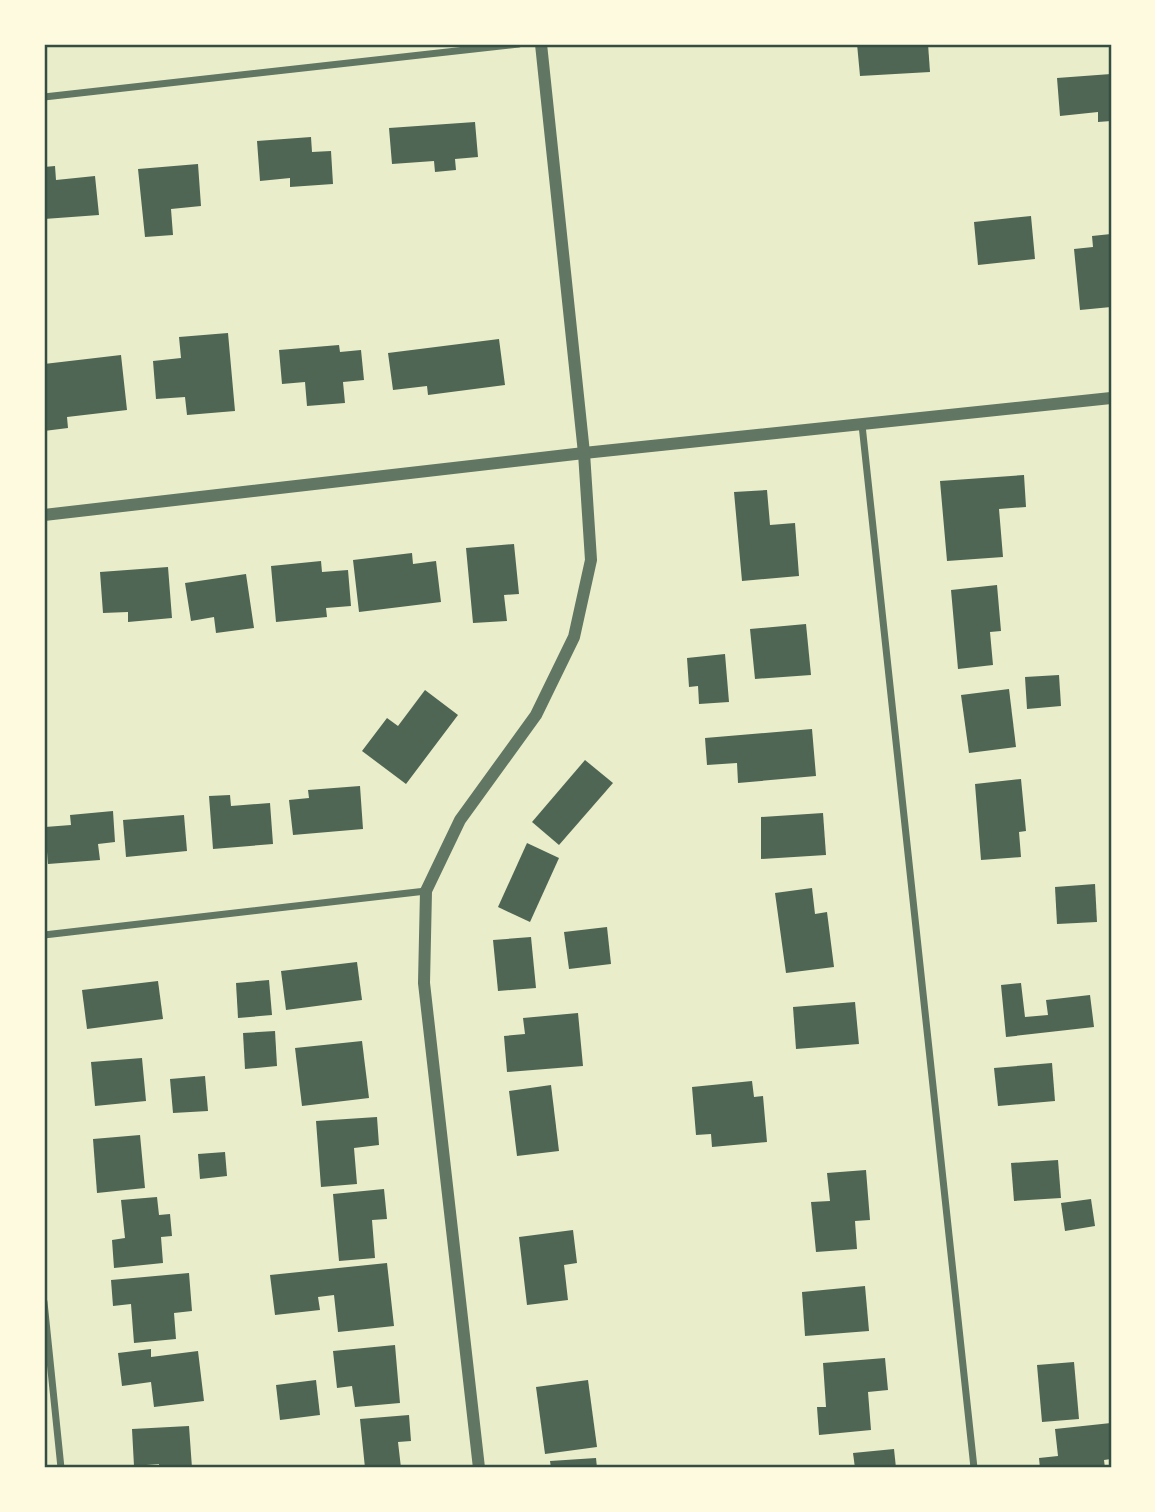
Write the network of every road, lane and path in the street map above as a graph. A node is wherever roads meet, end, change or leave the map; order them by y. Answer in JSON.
{"nodes":[{"id":1,"x":519,"y":44,"type":"edge"},
{"id":2,"x":541,"y":44,"type":"edge"},
{"id":3,"x":44,"y":97,"type":"edge"},
{"id":4,"x":1111,"y":398,"type":"edge"},
{"id":5,"x":862,"y":425,"type":"junction"},
{"id":6,"x":584,"y":453,"type":"junction"},
{"id":7,"x":44,"y":515,"type":"edge"},
{"id":8,"x":426,"y":891,"type":"junction"},
{"id":9,"x":44,"y":935,"type":"edge"},
{"id":10,"x":44,"y":1302,"type":"edge"},
{"id":11,"x":61,"y":1468,"type":"edge"},
{"id":12,"x":479,"y":1468,"type":"edge"},
{"id":13,"x":974,"y":1468,"type":"edge"}],
"edges":[{"from":1,"to":3,"type":"street"},
{"from":2,"to":6,"type":"street"},
{"from":4,"to":5,"type":"street"},
{"from":5,"to":6,"type":"street"},
{"from":5,"to":13,"type":"street"},
{"from":6,"to":7,"type":"street"},
{"from":6,"to":8,"type":"street"},
{"from":8,"to":9,"type":"street"},
{"from":8,"to":12,"type":"street"},
{"from":10,"to":11,"type":"street"}]}
